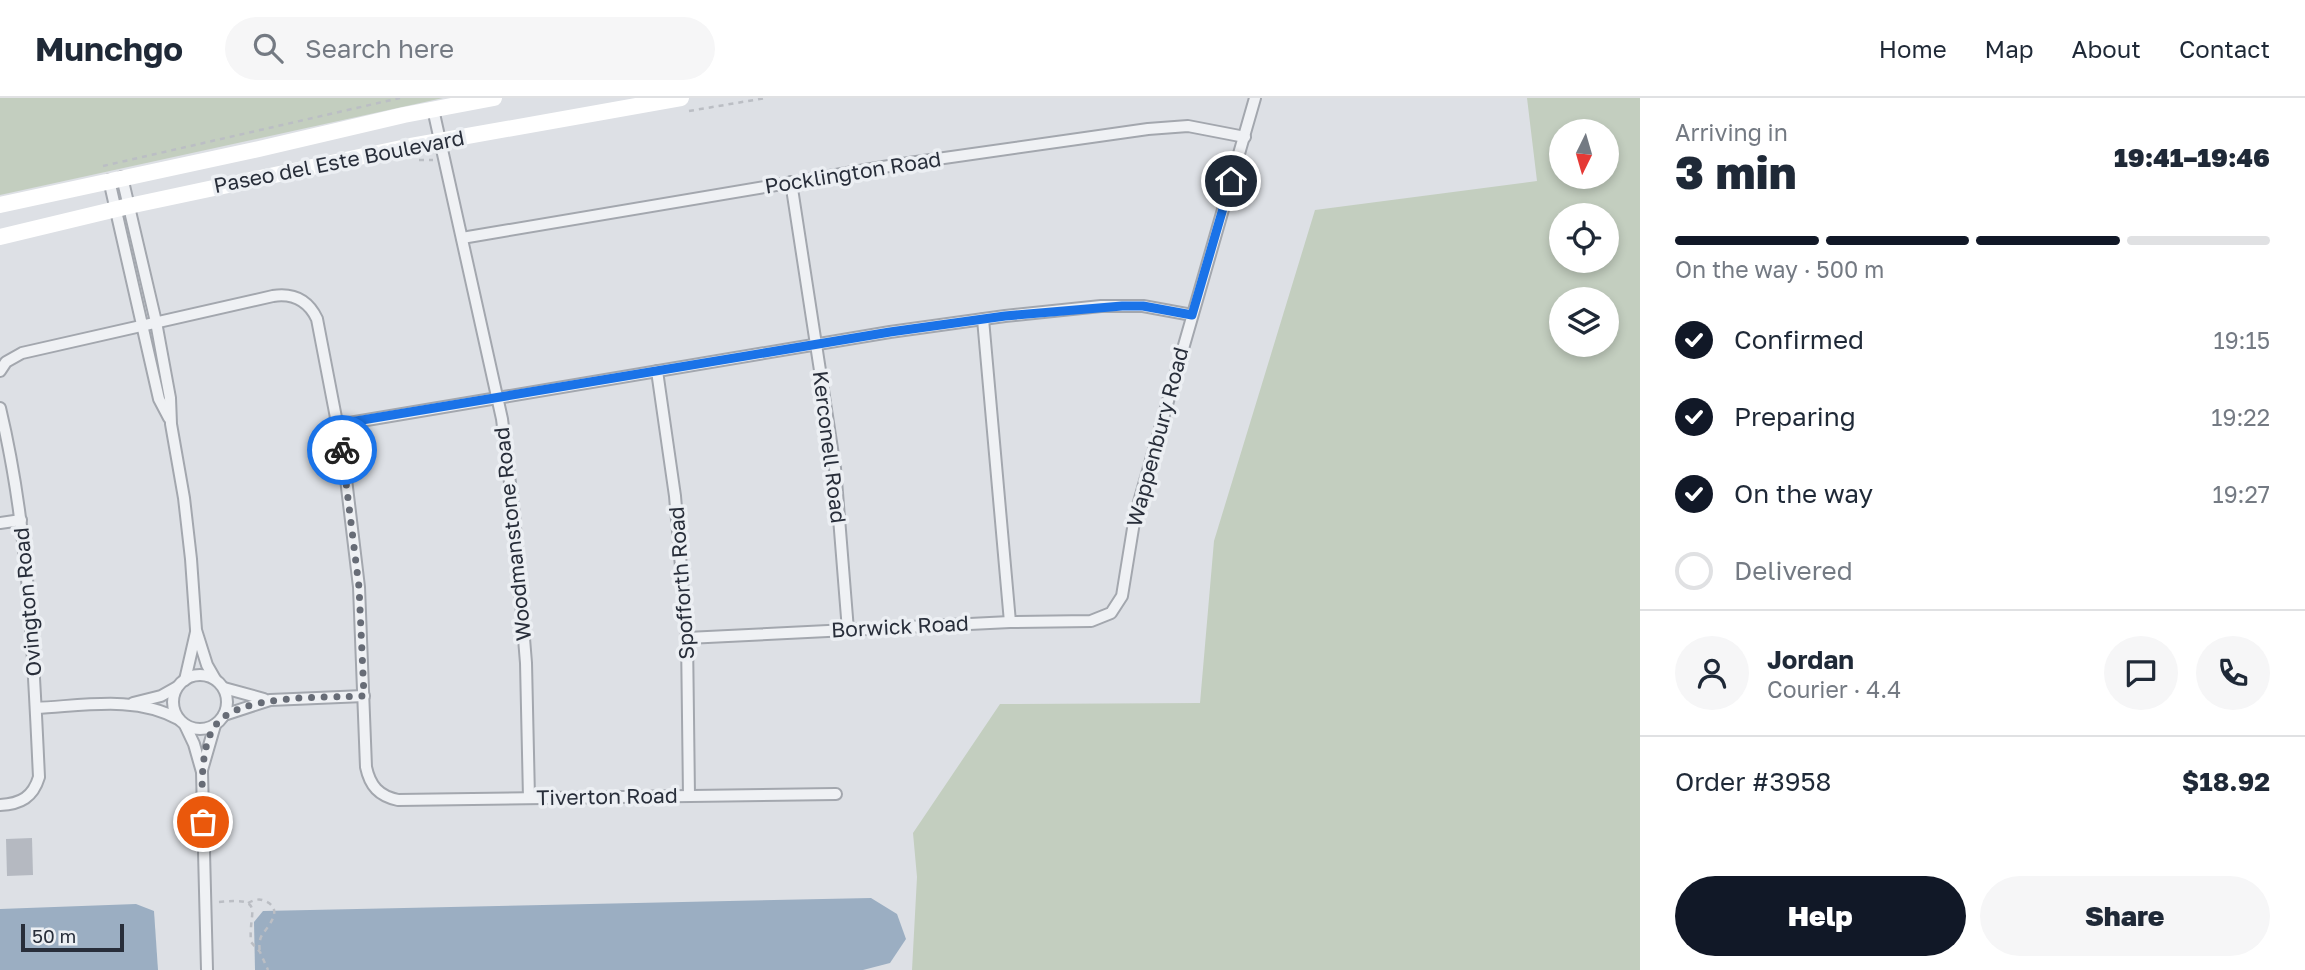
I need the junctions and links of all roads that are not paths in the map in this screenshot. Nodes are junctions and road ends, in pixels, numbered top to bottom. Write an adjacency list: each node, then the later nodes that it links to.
1 (494, 98): 4 (main road, Paseo del Este Boulevard)
2 (681, 98): 6 (main road, Paseo del Este Boulevard)
3 (1255, 98): 5 (street, Wappenbury Road)
4 (433, 110): 6 (street, Woodmanstone Road); 7 (main road, Paseo del Este Boulevard)
5 (1245, 138): 8 (street, Pocklington Road); 13 (street, Wappenbury Road)
6 (440, 141): 10 (main road, Paseo del Este Boulevard); 12 (street, Woodmanstone Road)
7 (116, 179): 9 (main road, Paseo del Este Boulevard); 10 (street)
8 (791, 182): 12 (street, Pocklington Road); 17 (street, Kerconell Road)
9 (0, 205)
10 (123, 208): 11 (main road, Paseo del Este Boulevard); 15 (street); 16 (street)
11 (0, 237)
12 (462, 238): 20 (street, Woodmanstone Road)
13 (1192, 315): 14 (street); 26 (street, Wappenbury Road)
14 (983, 319): 17 (street); 27 (street)
15 (156, 322): 16 (street); 22 (street); 23 (street)
16 (142, 325): 18 (street); 22 (street)
17 (816, 345): 19 (street); 29 (street, Kerconell Road)
18 (0, 371)
19 (657, 371): 20 (street); 30 (street, Spofforth Road)
20 (497, 398): 23 (street); 44 (street, Woodmanstone Road)
21 (0, 408): 24 (street, Ovington Road)
22 (171, 424): 28 (street)
23 (337, 425): 34 (street)
24 (21, 520): 25 (street); 37 (street, Ovington Road)
25 (0, 523)
26 (1111, 613): 27 (street, Borwick Road)
27 (1010, 622): 29 (street, Borwick Road)
28 (196, 630): 31 (street); 32 (street)
29 (848, 630): 30 (street, Borwick Road)
30 (687, 638): 43 (street, Spofforth Road)
31 (215, 679): 32 (street); 33 (street)
32 (181, 683): 36 (street); 39 (street)
33 (224, 688): 35 (street); 38 (street)
34 (364, 696): 35 (street); 44 (street, Tiverton Road)
35 (270, 700): 38 (street)
36 (127, 704): 37 (street); 39 (street)
37 (36, 708): 45 (street, Ovington Road)
38 (224, 715): 40 (street)
39 (182, 722): 40 (street); 41 (street)
40 (215, 725): 41 (street)
41 (202, 772): 46 (street)
42 (836, 794): 43 (street, Tiverton Road)
43 (690, 796): 44 (street, Tiverton Road)
44 (529, 798)
45 (0, 805)
46 (206, 970)

